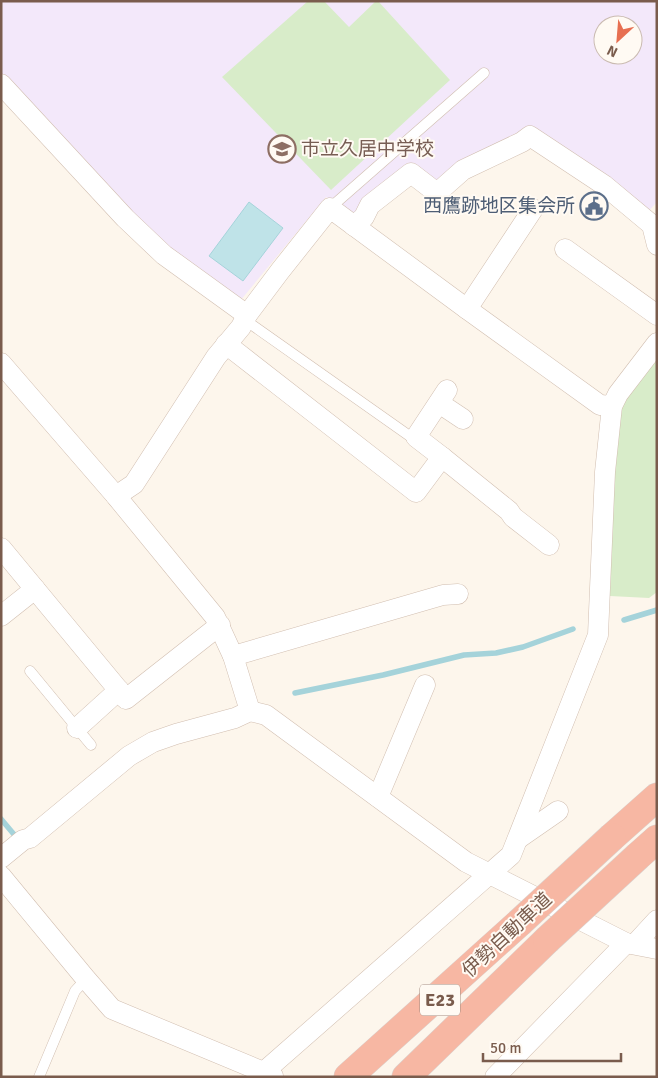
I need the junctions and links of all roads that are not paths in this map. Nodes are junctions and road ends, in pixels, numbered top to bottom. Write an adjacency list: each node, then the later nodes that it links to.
1 (484, 73): 3 (lane)
2 (1, 84): 10 (street)
3 (330, 208): 5 (street); 10 (street)
4 (534, 209): 8 (street)
5 (354, 226): 6 (street); 8 (street)
6 (657, 245)
7 (565, 249): 9 (street)
8 (467, 309): 14 (street)
9 (657, 315)
10 (246, 317): 12 (street); 16 (lane)
11 (657, 343): 14 (street)
12 (226, 344): 17 (street); 18 (street)
13 (1, 363): 18 (street)
14 (612, 406): 35 (street)
15 (463, 419): 16 (street)
16 (416, 437): 17 (street)
17 (442, 457): 19 (street)
18 (116, 496): 24 (street)
19 (549, 545)
20 (1, 548): 21 (street)
21 (35, 589): 23 (street); 28 (street)
22 (458, 594): 25 (street)
23 (1, 616)
24 (220, 625): 25 (street); 28 (street)
25 (233, 656): 29 (street)
26 (30, 672): 30 (lane)
27 (425, 685): 33 (street)
28 (119, 690): 30 (street)
29 (250, 710): 33 (street); 37 (street)
30 (77, 728): 31 (lane)
31 (91, 745)
32 (657, 796): 41 (highway, 伊勢自動車道, bridge)
33 (378, 797): 38 (street)
34 (558, 811): 35 (street)
35 (519, 838): 38 (street)
36 (647, 847): 49 (highway, 伊勢自動車道 / E23, bridge)
37 (1, 858)
38 (490, 874): 42 (street); 45 (street)
39 (1, 876): 44 (street)
40 (657, 920): 42 (street)
41 (519, 923): 47 (highway); 48 (highway, 伊勢自動車道 / E23)
42 (630, 944): 43 (street); 50 (street)
43 (657, 949)
44 (86, 979): 45 (street); 46 (lane)
45 (266, 1075)
46 (39, 1077)
47 (348, 1077)
48 (361, 1077)
49 (406, 1077)
50 (495, 1077)

